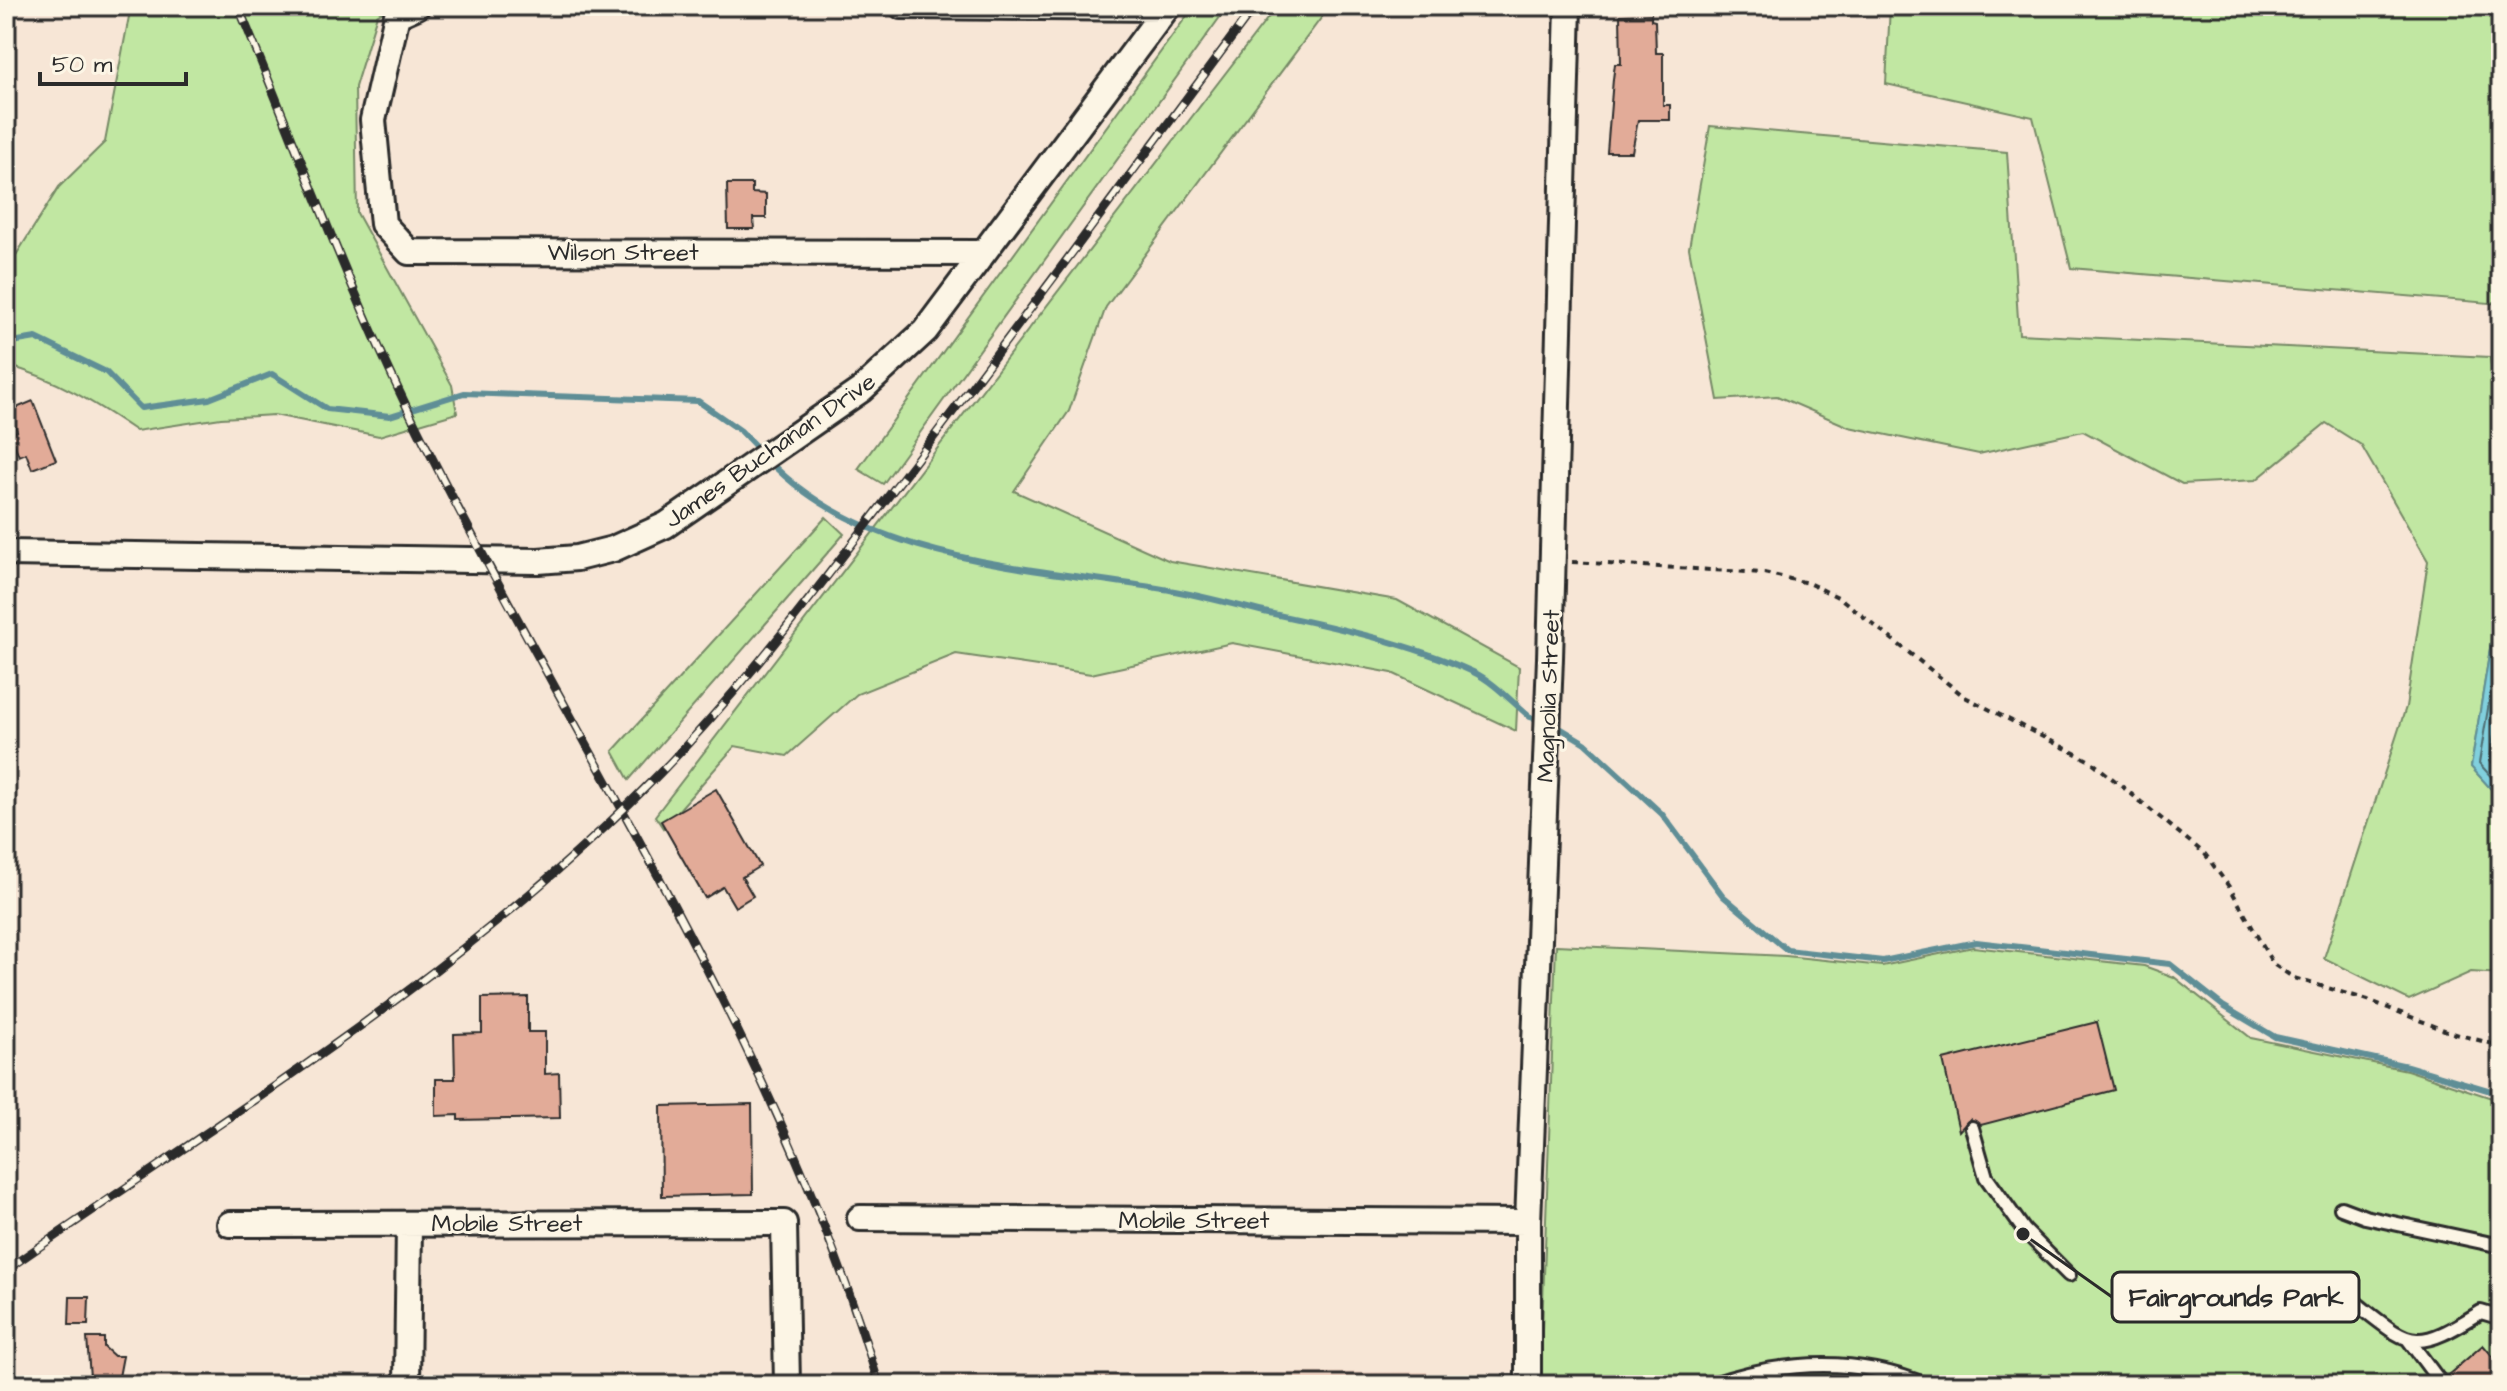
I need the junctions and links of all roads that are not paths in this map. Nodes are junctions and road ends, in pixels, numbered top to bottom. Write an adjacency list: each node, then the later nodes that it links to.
1 (417, 6): 5 (street, Wilson Street)
2 (902, 6): 4 (street)
3 (1568, 6): 10 (street, Magnolia Street)
4 (1168, 7): 5 (street, James Buchanan Drive)
5 (980, 253): 6 (street, James Buchanan Drive)
6 (6, 553)
7 (1972, 1128): 14 (lane)
8 (2341, 1208): 13 (lane)
9 (860, 1218): 10 (street, Mobile Street)
10 (1528, 1222): 21 (street, Magnolia Street)
11 (230, 1224): 12 (street, Mobile Street)
12 (409, 1224): 19 (street); 20 (street, Mobile Street)
13 (2501, 1246)
14 (2069, 1275)
15 (2349, 1298): 17 (lane)
16 (2501, 1318): 17 (lane)
17 (2408, 1339): 18 (lane)
18 (2440, 1382)
19 (407, 1385)
20 (787, 1385)
21 (1528, 1385)
22 (1710, 1385): 23 (lane)
23 (1926, 1385)

